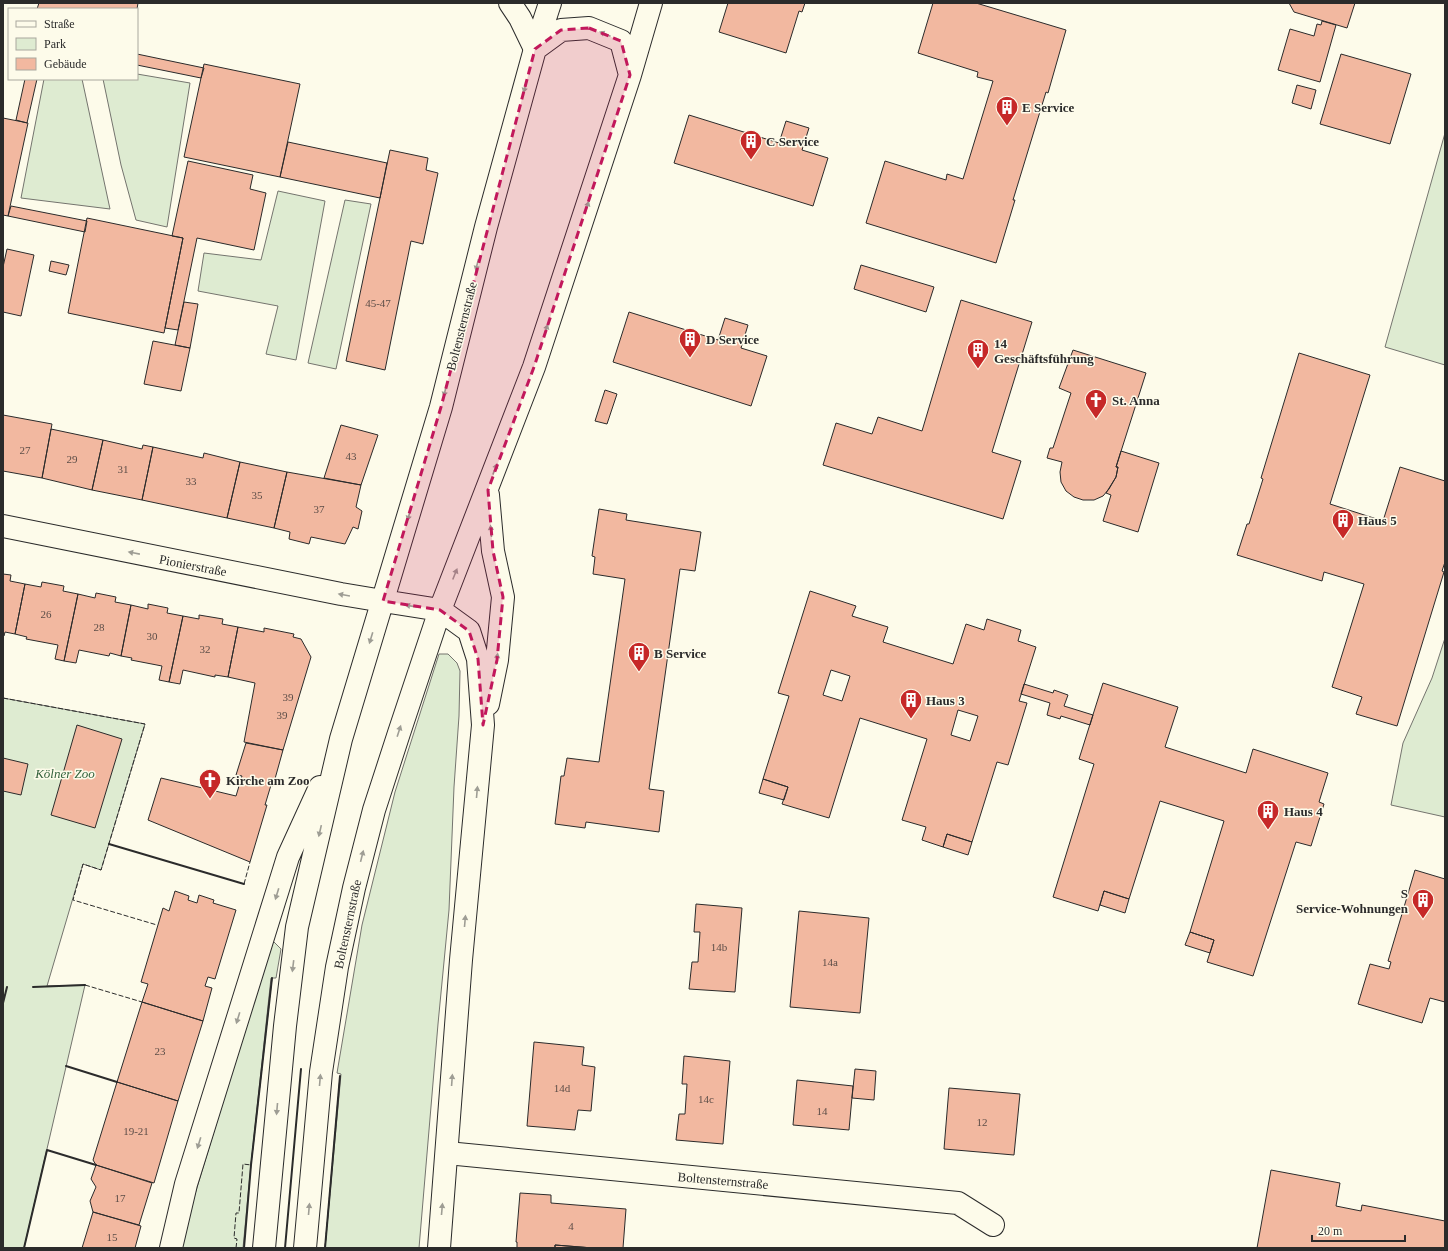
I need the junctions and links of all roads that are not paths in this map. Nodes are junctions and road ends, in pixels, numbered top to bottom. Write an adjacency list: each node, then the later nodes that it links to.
1 (510, 3): 4 (main road)
2 (550, 3): 4 (main road, Boltensternstraße)
3 (651, 3): 5 (main road, Boltensternstraße)
4 (535, 49): 5 (main road, one-way to 4); 8 (main road, Boltensternstraße, one-way to 8)
5 (630, 75): 6 (main road, Boltensternstraße, one-way to 5)
6 (488, 490): 9 (main road, Boltensternstraße, one-way to 6); 10 (main road, one-way to 6)
7 (3, 526): 8 (main road, Pionierstraße, one-way to 7)
8 (382, 601): 9 (main road, one-way to 8); 11 (main road, Boltensternstraße, one-way to 11)
9 (440, 610): 10 (main road); 16 (main road, Boltensternstraße, one-way to 9)
10 (483, 725): 12 (main road, one-way to 10)
11 (341, 739): 14 (main road, Boltensternstraße, one-way to 14); 15 (main road, Boltensternstraße, one-way to 15)
12 (447, 1153): 13 (main road, Boltensternstraße); 17 (main road, one-way to 12)
13 (993, 1225)
14 (171, 1248)
15 (264, 1248)
16 (305, 1248)
17 (438, 1248)

